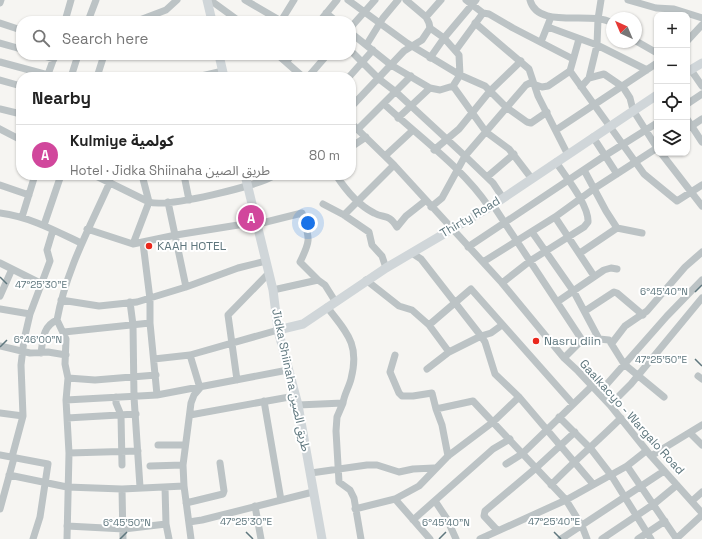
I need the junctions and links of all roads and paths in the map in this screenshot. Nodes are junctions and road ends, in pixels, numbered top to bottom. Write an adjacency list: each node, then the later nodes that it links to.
1 (70, 0): 21 (street)
2 (96, 0): 22 (street)
3 (178, 0): 23 (street)
4 (207, 0): 24 (main road)
5 (210, 0): 25 (street)
6 (245, 0): 26 (street)
7 (294, 0): 27 (street)
8 (337, 0): 18 (street)
9 (348, 0): 19 (street)
10 (375, 0): 19 (street)
11 (397, 0): 37 (street)
12 (406, 0): 30 (street)
13 (441, 0): 30 (street)
14 (530, 0): 31 (street)
15 (601, 0): 33 (street)
16 (628, 0): 32 (street)
17 (472, 1): 20 (street); 44 (street)
18 (326, 13): 28 (street); 29 (street)
19 (363, 13): 34 (street); 37 (street)
20 (483, 14): 38 (street); 47 (street)
21 (66, 16)
22 (90, 16)
23 (150, 16)
24 (211, 16)
25 (232, 16)
26 (272, 16)
27 (284, 16)
28 (324, 16)
29 (330, 16)
30 (426, 17): 42 (street)
31 (551, 17): 33 (street); 40 (street)
32 (702, 18)
33 (598, 19): 35 (street); 51 (street)
34 (356, 21)
35 (606, 21)
36 (0, 23): 41 (street)
37 (380, 23): 49 (street); 52 (street)
38 (475, 23): 55 (street); 66 (street)
39 (702, 25): 45 (street)
40 (548, 27): 46 (street); 47 (street)
41 (16, 28)
42 (430, 28): 44 (street); 52 (street)
43 (356, 36): 49 (street)
44 (444, 38): 55 (street); 58 (street)
45 (690, 38)
46 (579, 39): 51 (street); 59 (street)
47 (541, 42): 59 (street)
48 (0, 43): 53 (street)
49 (367, 44): 54 (street)
50 (642, 44): 56 (street)
51 (597, 45): 73 (street); 87 (street)
52 (412, 46): 58 (street); 71 (street)
53 (16, 48)
54 (373, 50): 69 (street); 71 (street)
55 (456, 50): 85 (street)
56 (654, 51)
57 (356, 56): 69 (street)
58 (430, 58): 85 (street)
59 (573, 59): 75 (street)
60 (53, 60): 77 (street)
61 (76, 60): 78 (street)
62 (102, 60): 79 (street)
63 (220, 60): 80 (main road)
64 (284, 60): 68 (street)
65 (322, 60): 82 (street)
66 (521, 61): 90 (street); 97 (street)
67 (0, 62): 76 (street)
68 (286, 62): 81 (street)
69 (363, 62): 83 (street); 89 (street)
70 (702, 63): 74 (main road)
71 (390, 65): 86 (street); 89 (street)
72 (654, 66): 73 (street)
73 (647, 70): 95 (street)
74 (690, 70)
75 (570, 71): 90 (street); 94 (street)
76 (34, 72)
77 (49, 72)
78 (73, 72)
79 (99, 72)
80 (223, 72)
81 (297, 72)
82 (312, 72)
83 (354, 72)
84 (690, 72): 93 (street)
85 (460, 75): 92 (street); 97 (street)
86 (411, 76): 96 (street); 98 (street)
87 (589, 78): 94 (street); 95 (street)
88 (0, 80): 91 (street)
89 (379, 80): 98 (street); 101 (street)
90 (535, 84): 106 (street); 109 (street)
91 (16, 85)
92 (453, 86): 96 (street); 111 (street)
93 (702, 86)
94 (581, 87): 105 (street)
95 (623, 87): 105 (street); 108 (street)
96 (430, 88): 104 (street)
97 (490, 91): 106 (street); 111 (street)
98 (396, 92): 103 (street); 104 (street)
99 (702, 94): 102 (street)
100 (654, 97): 108 (main road, Thirty Road)
101 (356, 102)
102 (690, 102)
103 (384, 104): 112 (street); 118 (street)
104 (410, 106): 112 (street); 127 (street)
105 (596, 106): 115 (street); 120 (street)
106 (506, 107): 109 (street); 123 (street)
107 (0, 109): 110 (street)
108 (634, 110): 115 (main road, Thirty Road); 121 (street)
109 (547, 112): 120 (street)
110 (16, 113)
111 (473, 114): 123 (street); 127 (street)
112 (398, 118): 122 (street)
113 (702, 119): 116 (street)
114 (654, 125): 121 (street)
115 (610, 127): 126 (main road, Thirty Road); 131 (street)
116 (690, 127)
117 (0, 129): 124 (street)
118 (358, 129): 125 (street, Gaalkacyo - Wargalo Road)
119 (690, 129): 128 (street)
120 (556, 130): 135 (street)
121 (646, 130): 129 (street); 131 (street)
122 (412, 131): 132 (street); 137 (street)
123 (486, 132): 134 (street); 138 (street)
124 (16, 137)
125 (366, 137): 130 (street); 137 (street, Gaalkacyo - Wargalo Road)
126 (593, 137): 135 (main road, Thirty Road); 136 (street)
127 (446, 139): 132 (street); 138 (street)
128 (702, 142)
129 (654, 143)
130 (356, 144)
131 (623, 144): 136 (street); 141 (street)
132 (434, 150): 144 (street)
133 (654, 150): 141 (street)
134 (514, 154): 146 (street); 147 (street)
135 (568, 155): 140 (main road, Thirty Road)
136 (606, 155): 143 (street); 145 (street)
137 (385, 156): 142 (street, Gaalkacyo - Wargalo Road)
138 (465, 156): 144 (street); 146 (street)
139 (663, 156): 162 (street)
140 (556, 162): 147 (main road, Thirty Road); 156 (street)
141 (636, 163): 145 (street); 162 (street)
142 (394, 165): 167 (street); 168 (street, Gaalkacyo - Wargalo Road)
143 (584, 170): 156 (street); 161 (street)
144 (457, 171): 172 (street); 174 (street)
145 (617, 174): 161 (street)
146 (487, 177): 164 (street)
147 (532, 179): 164 (main road, Thirty Road)
148 (34, 180): 163 (street)
149 (59, 180): 181 (street)
150 (107, 180): 157 (street)
151 (143, 180): 169 (street)
152 (185, 180): 166 (street)
153 (246, 180): 159 (main road, Jidka Shiinaha طريق الصين)
154 (264, 180): 159 (street)
155 (340, 180): 167 (street)
156 (568, 181): 165 (street); 179 (street)
157 (110, 182): 169 (street); 184 (street)
158 (0, 185): 163 (street)
159 (247, 185): 166 (street); 180 (main road, Jidka Shiinaha طريق الصين)
160 (702, 185): 162 (street)
161 (595, 188): 165 (street); 183 (street)
162 (690, 192): 173 (street)
163 (29, 195): 177 (street)
164 (503, 198): 172 (main road, Thirty Road)
165 (580, 199): 178 (street); 189 (street)
166 (189, 200): 170 (street)
167 (356, 201): 168 (street); 176 (street)
168 (425, 201): 174 (street, Gaalkacyo - Wargalo Road)
169 (149, 202): 170 (street); 193 (street)
170 (168, 202): 188 (street)
171 (323, 204): 176 (street)
172 (491, 206): 179 (street); 182 (main road, Thirty Road)
173 (702, 206)
174 (431, 208): 182 (street, Gaalkacyo - Wargalo Road)
175 (0, 214): 177 (street)
176 (344, 215): 203 (street)
177 (22, 217): 181 (street)
178 (555, 217): 186 (street); 189 (street)
179 (504, 222): 190 (street); 194 (street)
180 (257, 223): 188 (street); 199 (main road, Jidka Shiinaha طريق الصين); 208 (street)
181 (44, 224): 185 (street)
182 (451, 228): 194 (street, Gaalkacyo - Wargalo Road); 197 (main road, Thirty Road)
183 (617, 228): 187 (street); 198 (street)
184 (87, 229): 191 (street); 193 (street)
185 (53, 230): 191 (street); 212 (street)
186 (532, 232): 190 (street); 195 (street)
187 (642, 233)
188 (176, 235): 192 (street); 213 (street)
189 (568, 236): 195 (street); 198 (street)
190 (518, 240): 200 (street); 201 (street)
191 (81, 243): 219 (street)
192 (143, 243): 193 (street); 218 (street)
193 (133, 244)
194 (468, 247): 201 (street, Gaalkacyo - Wargalo Road)
195 (545, 251): 200 (street); 215 (street)
196 (702, 252): 227 (street)
197 (412, 253): 203 (main road, Thirty Road); 222 (street)
198 (580, 253): 207 (street)
199 (266, 261): 206 (main road, Jidka Shiinaha طريق الصين); 213 (street)
200 (530, 261): 211 (street); 221 (street)
201 (483, 262): 211 (street, Gaalkacyo - Wargalo Road)
202 (0, 264): 205 (street)
203 (386, 268): 209 (main road, Thirty Road)
204 (617, 269): 207 (street)
205 (12, 270): 212 (street); 216 (street)
206 (269, 273): 214 (main road, Jidka Shiinaha طريق الصين); 237 (street)
207 (594, 276): 215 (street)
208 (318, 280): 214 (street); 223 (street)
209 (366, 280): 223 (main road, Thirty Road); 231 (street)
210 (702, 280): 247 (street)
211 (502, 283): 245 (street, Gaalkacyo - Wargalo Road)
212 (42, 284): 226 (street)
213 (186, 287): 218 (street)
214 (273, 290): 233 (main road, Jidka Shiinaha طريق الصين)
215 (574, 292): 221 (street); 225 (street)
216 (0, 296)
217 (702, 298): 251 (street)
218 (150, 299): 220 (street); 229 (street)
219 (61, 300): 220 (street); 228 (street)
220 (130, 302): 230 (street)
221 (558, 302): 245 (street)
222 (455, 303): 231 (street); 232 (street); 235 (street)
223 (331, 304): 233 (main road, Thirty Road); 266 (street)
224 (0, 309): 226 (street)
225 (585, 311): 227 (street); 236 (street)
226 (30, 314): 239 (street)
227 (643, 315): 236 (street)
228 (57, 320): 234 (street); 241 (street)
229 (150, 323): 230 (street); 246 (street)
230 (133, 325): 234 (street); 252 (street)
231 (429, 325): 240 (street)
232 (502, 325): 235 (street); 267 (street)
233 (278, 330): 237 (street); 249 (main road, Jidka Shiinaha طريق الصين)
234 (64, 332): 242 (street)
235 (481, 336): 240 (street); 261 (street)
236 (612, 343): 247 (street)
237 (232, 344): 243 (street); 254 (street)
238 (0, 346): 239 (street)
239 (22, 351): 241 (street); 274 (street)
240 (449, 352): 248 (street)
241 (41, 353): 242 (street)
242 (66, 355): 253 (street)
243 (190, 355): 246 (street); 256 (street)
244 (395, 355): 269 (street)
245 (564, 358): 255 (street, Gaalkacyo - Wargalo Road)
246 (154, 359): 250 (street)
247 (624, 364): 251 (street); 257 (street)
248 (427, 369)
249 (288, 370): 254 (street); 264 (main road, Jidka Shiinaha طريق الصين)
250 (156, 375): 252 (street); 258 (street)
251 (637, 376): 262 (street); 268 (street)
252 (134, 377): 253 (street); 260 (street)
253 (68, 378): 263 (street)
254 (237, 380): 256 (street)
255 (592, 386): 257 (street, Gaalkacyo - Wargalo Road); 267 (street)
256 (200, 388): 258 (street); 273 (street)
257 (599, 393): 268 (street, Gaalkacyo - Wargalo Road)
258 (157, 395): 260 (street)
259 (116, 397): 260 (street); 263 (street); 272 (street)
260 (134, 397): 271 (street)
261 (519, 397): 278 (street); 280 (street)
262 (664, 397)
263 (66, 400): 276 (street)
264 (296, 400): 265 (street); 266 (street); 308 (main road, Jidka Shiinaha طريق الصين)
265 (264, 401): 273 (street); 325 (street)
266 (343, 402): 306 (street)
267 (573, 404): 275 (street)
268 (610, 405): 277 (street, Gaalkacyo - Wargalo Road)
269 (436, 409): 278 (street); 295 (street)
270 (0, 413): 274 (street)
271 (136, 414): 272 (street); 290 (street)
272 (121, 415): 276 (street); 289 (street)
273 (190, 415): 285 (street)
274 (23, 416): 296 (street)
275 (559, 417): 280 (street); 281 (street)
276 (67, 418): 291 (street)
277 (621, 418): 288 (street); 292 (street, Gaalkacyo - Wargalo Road)
278 (493, 422): 283 (street); 295 (street)
279 (702, 425): 282 (street)
280 (547, 431): 287 (street); 293 (street)
281 (575, 432): 287 (street); 288 (street)
282 (690, 433): 286 (street); 292 (street)
283 (510, 439): 293 (street); 327 (street)
284 (158, 445): 285 (street)
285 (185, 445): 301 (street)
286 (702, 445)
287 (559, 446): 297 (street); 305 (street)
288 (591, 449): 297 (street); 309 (street)
289 (121, 450): 290 (street); 291 (street); 300 (street)
290 (138, 451): 318 (street)
291 (69, 453): 317 (street)
292 (648, 453): 303 (street); 307 (street, Gaalkacyo - Wargalo Road)
293 (522, 454): 299 (street); 305 (street)
294 (0, 455): 296 (street)
295 (448, 456): 304 (street)
296 (13, 458): 310 (street); 311 (street)
297 (574, 461): 312 (street); 313 (street)
298 (220, 463): 329 (street)
299 (506, 464)
300 (122, 465)
301 (183, 465): 302 (street); 315 (street)
302 (150, 466)
303 (627, 466): 309 (street); 316 (street)
304 (434, 468): 306 (street); 324 (street)
305 (536, 468): 313 (street); 343 (street)
306 (338, 470): 308 (street); 333 (street)
307 (664, 471): 314 (street, Gaalkacyo - Wargalo Road); 316 (street)
308 (311, 473): 321 (main road, Jidka Shiinaha طريق الصين)
309 (611, 475): 312 (street); 323 (street)
310 (9, 476): 311 (street); 332 (street)
311 (46, 484): 317 (street); 345 (street)
312 (594, 484): 326 (street)
313 (551, 485): 326 (street)
314 (678, 485): 328 (street, Gaalkacyo - Wargalo Road); 330 (street)
315 (184, 486): 319 (street); 329 (street)
316 (642, 486): 323 (street); 330 (street)
317 (67, 487): 320 (street); 340 (street)
318 (140, 487): 319 (street); 320 (street)
319 (165, 487): 339 (street)
320 (122, 489): 342 (street)
321 (313, 492): 325 (street); 351 (main road, Jidka Shiinaha طريق الصين)
322 (702, 492): 328 (street)
323 (625, 498): 335 (street); 341 (street)
324 (395, 499): 333 (street); 336 (street)
325 (281, 500): 331 (street)
326 (566, 500): 341 (street); 343 (street)
327 (435, 501): 336 (street); 354 (street)
328 (692, 501): 334 (street, Gaalkacyo - Wargalo Road)
329 (186, 503): 338 (street)
330 (654, 504): 335 (street); 337 (street)
331 (255, 506): 338 (street); 350 (street)
332 (0, 509)
333 (355, 509): 352 (street)
334 (702, 514): 361 (street)
335 (636, 516): 344 (street); 358 (street)
336 (413, 520): 353 (street)
337 (665, 521): 344 (street); 361 (street)
338 (189, 522): 349 (street)
339 (166, 524): 342 (street); 348 (street)
340 (67, 526): 342 (street); 346 (street)
341 (582, 526): 356 (street); 357 (street)
342 (124, 529): 347 (street)
343 (497, 530): 355 (street)
344 (647, 532): 359 (street); 360 (street)
345 (33, 539)
346 (67, 539)
347 (123, 539)
348 (168, 539)
349 (191, 539)
350 (261, 539)
351 (321, 539)
352 (360, 539)
353 (430, 539)
354 (456, 539)
355 (480, 539)
356 (561, 539)
357 (586, 539)
358 (602, 539)
359 (638, 539)
360 (651, 539)
361 (676, 539)

